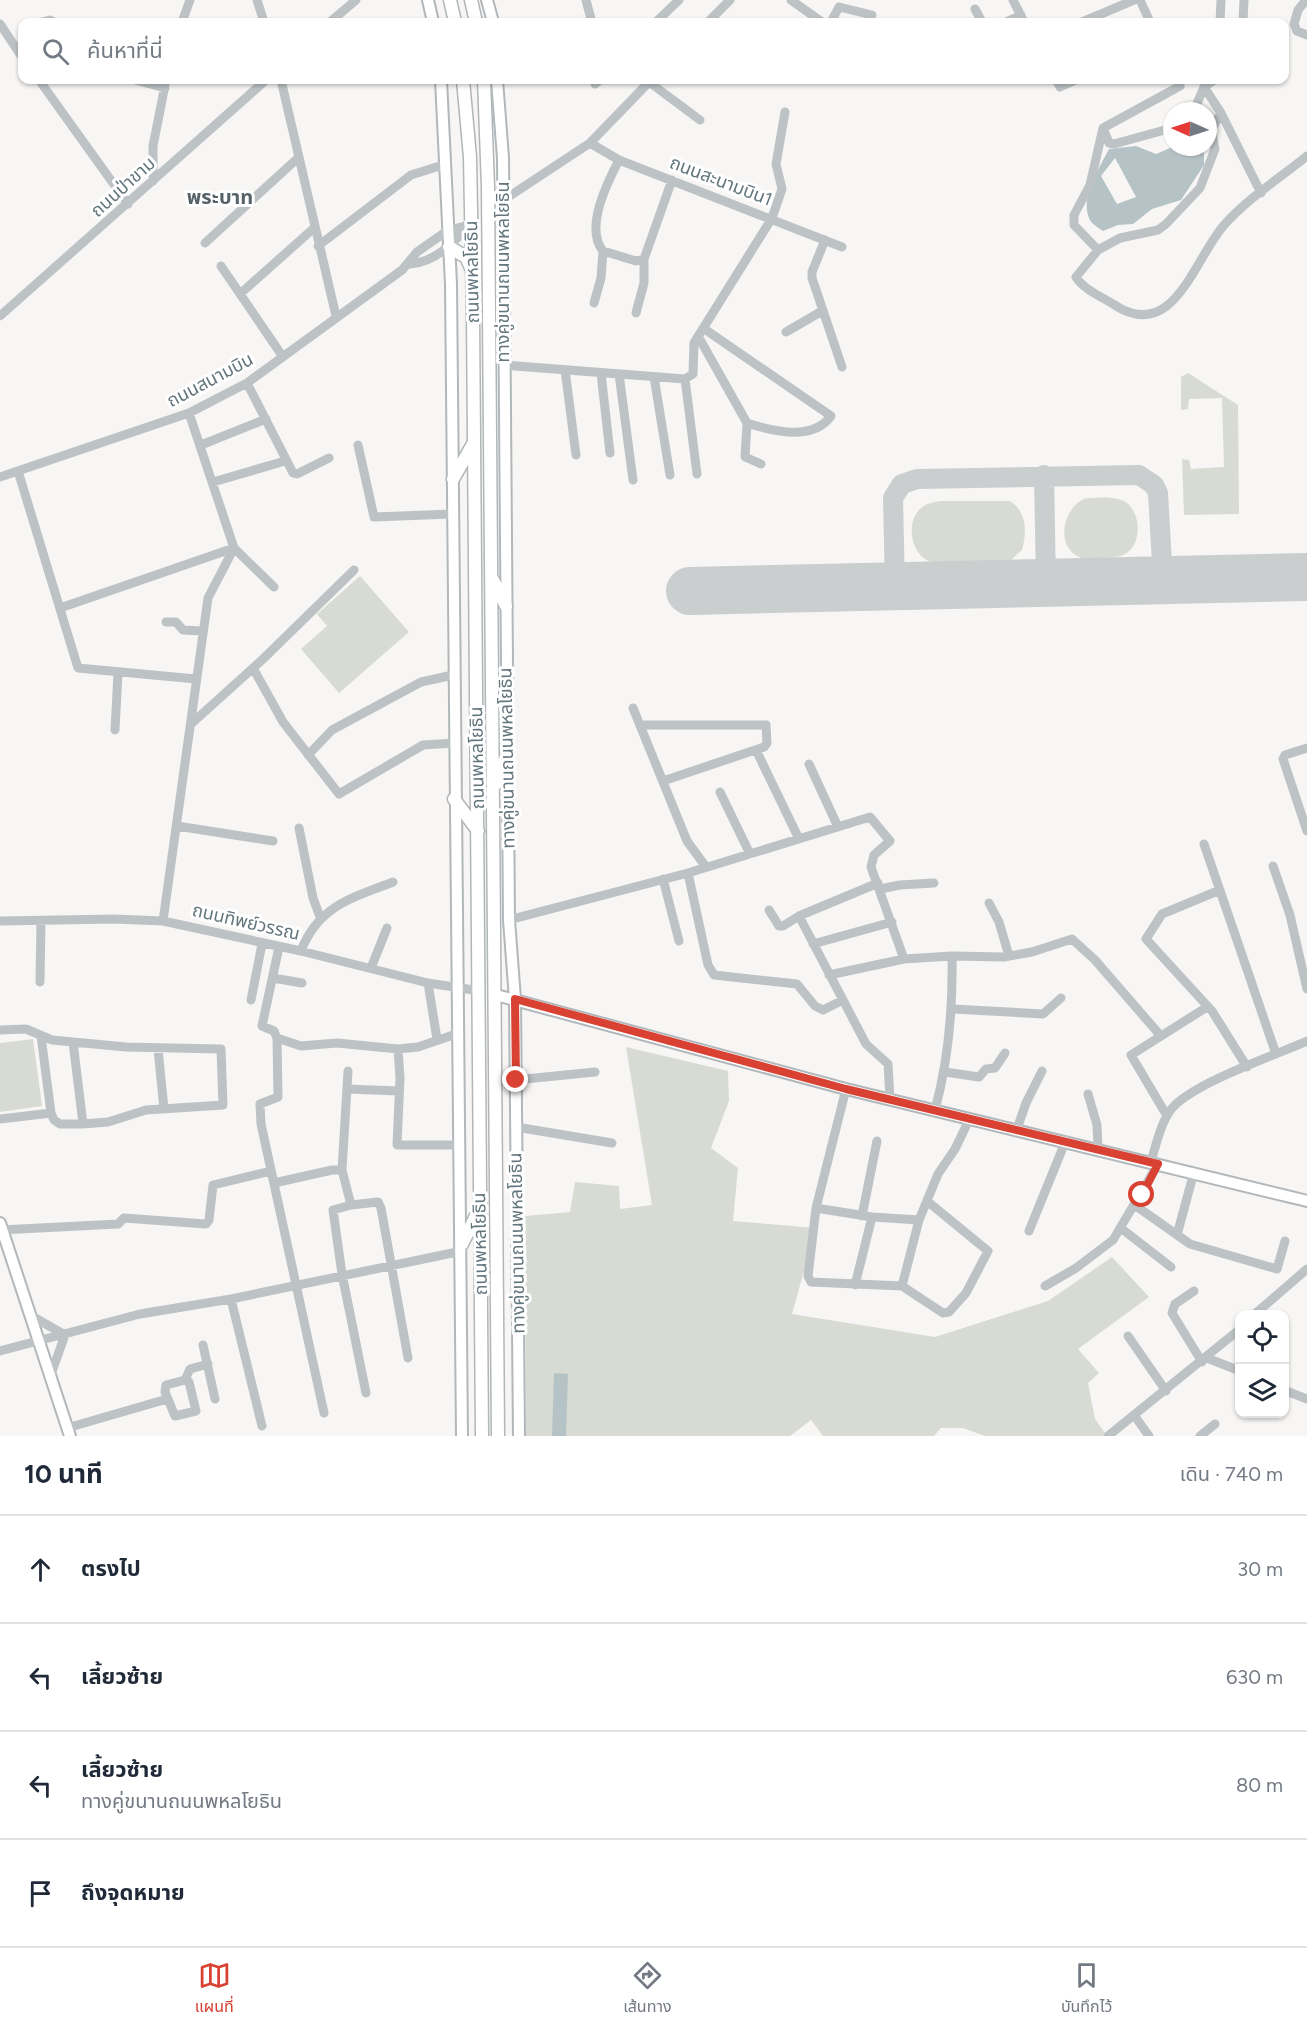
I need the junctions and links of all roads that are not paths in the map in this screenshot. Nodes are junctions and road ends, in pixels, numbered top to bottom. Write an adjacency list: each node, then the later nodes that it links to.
1 (190, 0): 20 (street)
2 (257, 0): 21 (street)
3 (356, 0): 22 (street)
4 (428, 0): 23 (main road)
5 (450, 0): 24 (highway)
6 (471, 0): 25 (highway)
7 (487, 0): 26 (main road)
8 (586, 0): 27 (street)
9 (679, 0): 28 (street)
10 (730, 0): 29 (street)
11 (791, 0): 30 (street)
12 (1013, 0): 33 (street)
13 (1134, 0): 34 (street)
14 (1140, 0): 35 (street)
15 (1221, 0): 36 (street)
16 (1245, 0): 37 (street)
17 (1306, 0): 39 (street)
18 (975, 9): 32 (street)
19 (872, 15): 31 (street)
20 (183, 18)
21 (263, 18)
22 (335, 18)
23 (432, 18)
24 (454, 18)
25 (475, 18)
26 (492, 18)
27 (591, 18)
28 (660, 18)
29 (712, 18)
30 (816, 18)
31 (833, 18)
32 (980, 18)
33 (1022, 18)
34 (1091, 18)
35 (1148, 18)
36 (1220, 18)
37 (1244, 18)
38 (0, 24): 40 (street)
39 (1307, 35)
40 (18, 41)
41 (42, 84): 69 (street)
42 (165, 84): 66 (street)
43 (262, 84): 66 (street, ถนนป่าขาม)
44 (282, 84): 62 (street)
45 (441, 84): 64 (main road)
46 (463, 84): 72 (highway, ถนนพหลโยธิน)
47 (484, 84): 70 (highway, ถนนพหลโยธิน)
48 (497, 84): 68 (main road, ทางคู่ขนานถนนพหลโยธิน)
49 (647, 84): 60 (street)
50 (654, 84): 57 (street)
51 (1179, 84): 58 (street)
52 (1208, 84): 53 (street)
53 (1204, 87): 54 (street); 56 (street)
54 (1198, 102)
55 (786, 112): 71 (street)
56 (1221, 113): 67 (street); 80 (street)
57 (700, 120)
58 (1103, 128): 59 (street); 80 (street)
59 (1163, 130)
60 (590, 143): 63 (street, ถนนสะนามบิน1); 68 (street)
61 (1307, 156): 67 (street)
62 (299, 157): 73 (street); 76 (street)
63 (619, 160): 65 (street, ถนนสะนามบิน1); 81 (street)
64 (447, 164): 74 (main road); 77 (street)
65 (672, 180): 71 (street, ถนนสะนามบิน1); 82 (street)
66 (153, 181): 69 (street, ถนนป่าขาม)
67 (1261, 193): 80 (street)
68 (502, 201): 70 (street); 95 (main road, ทางคู่ขนานถนนพหลโยธิน)
69 (128, 204): 90 (street, ถนนป่าขาม)
70 (487, 211): 72 (highway); 124 (highway, ถนนพหลโยธิน)
71 (772, 218): 75 (street, ถนนสะนามบิน1); 92 (street)
72 (472, 224): 74 (street, ถนนสนามบิน); 78 (street, ถนนสนามบิน); 85 (highway, ถนนพหลโยธิน)
73 (314, 228): 77 (street); 86 (street)
74 (447, 231): 78 (main road); 83 (street, ถนนสนามบิน)
75 (825, 240): 79 (street, ถนนสะนามบิน1); 88 (street)
76 (205, 243)
77 (318, 246): 91 (street)
78 (449, 247): 83 (street, ถนนสนามบิน); 85 (highway); 118 (main road)
79 (842, 247)
80 (1098, 250)
81 (603, 251): 82 (street); 87 (street)
82 (644, 259): 89 (street)
83 (410, 264): 91 (street, ถนนสนามบิน)
84 (221, 266): 86 (street)
85 (472, 269): 106 (highway, ถนนพหลโยธิน)
86 (241, 293): 94 (street)
87 (594, 303)
88 (822, 311): 93 (street); 96 (street)
89 (636, 313)
90 (0, 316)
91 (336, 316): 94 (street, ถนนสนามบิน)
92 (700, 332): 101 (street); 105 (street); 105 (street)
93 (786, 332)
94 (283, 357): 102 (street, ถนนสนามบิน)
95 (503, 365): 97 (street); 126 (main road, ทางคู่ขนานถนนพหลโยธิน)
96 (842, 367)
97 (565, 370): 98 (street); 110 (street)
98 (601, 373): 99 (street); 109 (street)
99 (619, 374): 100 (street); 119 (street)
100 (654, 377): 101 (street); 116 (street)
101 (685, 379): 115 (street)
102 (247, 383): 103 (street, ถนนสนามบิน); 104 (street)
103 (189, 412): 107 (street); 114 (street, ถนนสนามบิน)
104 (266, 419): 107 (street); 112 (street)
105 (747, 423): 113 (street)
106 (474, 442): 118 (highway); 151 (highway, ถนนพหลโยธิน)
107 (201, 445): 120 (street)
108 (358, 445): 121 (street)
109 (610, 453)
110 (576, 455)
111 (329, 459): 112 (street)
112 (285, 461): 120 (street)
113 (761, 464)
114 (18, 471): 117 (street, ถนนสนามบิน); 127 (street)
115 (697, 474)
116 (670, 475)
117 (0, 477)
118 (453, 479): 121 (main road)
119 (633, 480)
120 (213, 482): 122 (street)
121 (452, 514): 132 (main road)
122 (234, 548): 125 (street); 127 (street); 129 (street)
123 (354, 570): 130 (street)
124 (491, 576): 126 (highway); 145 (highway, ถนนพหลโยธิน)
125 (274, 587)
126 (506, 606): 141 (main road, ทางคู่ขนานถนนพหลโยธิน)
127 (60, 608): 131 (street)
128 (166, 622): 129 (street)
129 (202, 631): 133 (street)
130 (253, 668): 135 (street); 142 (street)
131 (118, 673): 133 (street); 137 (street)
132 (453, 675): 138 (main road); 142 (street)
133 (196, 679): 135 (street)
134 (633, 708): 136 (street)
135 (191, 724): 148 (street)
136 (641, 725): 140 (street); 144 (street)
137 (115, 730)
138 (453, 743): 142 (street); 147 (main road)
139 (1307, 747): 152 (street)
140 (756, 750): 144 (street); 153 (street)
141 (507, 754): 145 (highway); 169 (main road, ทางคู่ขนานถนนพหลโยธิน)
142 (308, 755)
143 (809, 764): 149 (street)
144 (663, 781): 158 (street)
145 (494, 792): 192 (highway, ถนนพหลโยธิน)
146 (720, 792): 156 (street)
147 (454, 799): 151 (highway); 189 (main road)
148 (177, 826): 154 (street); 172 (street)
149 (838, 827): 153 (street); 163 (street)
150 (299, 828): 168 (street)
151 (478, 831): 191 (highway, ถนนพหลโยธิน)
152 (1307, 831)
153 (799, 839): 156 (street)
154 (273, 841)
155 (1204, 844): 164 (street)
156 (750, 854): 158 (street)
157 (1273, 866): 190 (street)
158 (706, 867): 159 (street)
159 (688, 873): 160 (street); 196 (street)
160 (663, 879): 169 (street); 175 (street)
161 (393, 882): 168 (street)
162 (934, 884): 163 (street)
163 (879, 886): 167 (street); 173 (street)
164 (1220, 890): 197 (street); 210 (street)
165 (989, 903): 181 (street)
166 (769, 910): 167 (street)
167 (799, 916): 177 (street)
168 (320, 917): 179 (street)
169 (509, 920): 194 (main road, ทางคู่ขนานถนนพหลโยธิน)
170 (0, 921): 171 (street, ถนนทิพย์วรรณ)
171 (41, 921): 172 (street, ถนนทิพย์วรรณ); 186 (street)
172 (163, 921): 176 (street, ถนนทิพย์วรรณ)
173 (892, 922): 177 (street); 182 (street)
174 (387, 928): 183 (street)
175 (679, 941)
176 (262, 944): 178 (street, ถนนทิพย์วรรณ); 195 (street)
177 (813, 944): 184 (street)
178 (279, 947): 179 (street, ถนนทิพย์วรรณ); 185 (street)
179 (302, 951): 183 (street, ถนนทิพย์วรรณ)
180 (952, 956): 181 (street); 182 (street); 198 (street)
181 (1009, 956): 201 (street)
182 (904, 959): 184 (street)
183 (371, 968): 188 (street, ถนนทิพย์วรรณ)
184 (829, 975): 196 (street)
185 (273, 978): 187 (street); 203 (street)
186 (40, 982)
187 (302, 983)
188 (428, 983): 189 (street, ถนนทิพย์วรรณ); 204 (street)
189 (456, 988): 191 (street, ถนนทิพย์วรรณ); 200 (main road)
190 (1307, 989)
191 (480, 991): 192 (highway); 245 (highway, ถนนพหลโยธิน)
192 (496, 995): 194 (main road); 292 (highway, ถนนพหลโยธิน)
193 (1061, 998): 198 (street)
194 (515, 999): 216 (main road, ทางคู่ขนานถนนพหลโยธิน); 218 (main road)
195 (251, 1000)
196 (841, 1000): 221 (street)
197 (1207, 1007): 201 (street); 211 (street)
198 (953, 1009): 215 (street)
199 (0, 1030): 202 (street)
200 (456, 1034): 204 (street); 234 (main road)
201 (1160, 1035): 225 (street)
202 (41, 1036): 206 (street); 224 (street)
203 (278, 1038): 208 (street); 238 (street)
204 (437, 1039): 208 (street)
205 (1307, 1041): 210 (street)
206 (73, 1042): 207 (street); 228 (street)
207 (158, 1048): 222 (street); 222 (street)
208 (398, 1049): 219 (street)
209 (1005, 1053): 215 (street)
210 (1276, 1054): 211 (street)
211 (1247, 1067): 225 (street)
212 (348, 1071): 217 (street)
213 (1042, 1071): 230 (street)
214 (595, 1072): 216 (street)
215 (945, 1072): 223 (street)
216 (516, 1080): 229 (main road, ทางคู่ขนานถนนพหลโยธิน)
217 (347, 1089): 219 (street); 237 (street)
218 (846, 1089): 221 (main road); 246 (street)
219 (399, 1091): 234 (street)
220 (1088, 1094): 235 (street)
221 (890, 1099): 223 (main road)
222 (164, 1109): 228 (street)
223 (935, 1110): 226 (main road)
224 (51, 1113): 227 (street); 228 (street)
225 (1167, 1116): 236 (street)
226 (970, 1118): 230 (main road); 241 (street)
227 (0, 1119)
228 (83, 1124)
229 (516, 1127): 233 (street); 293 (main road, ทางคู่ขนานถนนพหลโยธิน)
230 (1017, 1130): 231 (main road)
231 (1066, 1140): 235 (main road); 251 (street)
232 (877, 1141): 247 (street)
233 (612, 1143)
234 (459, 1144): 254 (main road)
235 (1098, 1148): 236 (main road)
236 (1154, 1162): 239 (main road); 244 (street)
237 (342, 1170): 240 (street); 243 (street)
238 (271, 1171): 240 (street); 249 (street)
239 (1194, 1172): 242 (main road); 252 (street)
240 (274, 1183): 260 (street)
241 (927, 1201): 248 (street); 261 (street)
242 (1307, 1201)
243 (351, 1205): 255 (street); 258 (street)
244 (1136, 1206): 250 (street); 252 (street)
245 (480, 1208): 254 (highway); 291 (highway, ถนนพหลโยธิน)
246 (816, 1208): 247 (street); 259 (street)
247 (867, 1216): 248 (street); 259 (street)
248 (919, 1220): 261 (street)
249 (1, 1228): 266 (main road)
250 (1122, 1229): 256 (street); 262 (street)
251 (1029, 1231)
252 (1177, 1235): 253 (street)
253 (1285, 1242)
254 (462, 1248): 255 (street); 290 (main road)
255 (390, 1265): 258 (street); 273 (street)
256 (1171, 1267)
257 (1307, 1269): 265 (street)
258 (342, 1274): 260 (street); 281 (street)
259 (855, 1285): 261 (street)
260 (296, 1286): 264 (street); 285 (street)
261 (902, 1286)
262 (1045, 1286)
263 (1194, 1291): 274 (street)
264 (231, 1299): 268 (street); 288 (street)
265 (1261, 1310)
266 (30, 1315): 268 (street); 270 (main road)
267 (1235, 1333): 274 (street)
268 (65, 1335): 270 (street); 277 (street)
269 (1128, 1336): 279 (street)
270 (39, 1342): 272 (street); 277 (main road)
271 (203, 1345): 275 (street)
272 (0, 1351)
273 (408, 1358)
274 (1204, 1360): 276 (street); 279 (street)
275 (208, 1364): 278 (street); 283 (street)
276 (1235, 1370)
277 (50, 1377): 289 (main road)
278 (185, 1380): 282 (street); 282 (street)
279 (1166, 1391): 286 (street)
280 (1289, 1392): 284 (street)
281 (366, 1393)
282 (167, 1399): 289 (street)
283 (215, 1399)
284 (1307, 1399)
285 (324, 1413)
286 (1134, 1415): 294 (street); 295 (street)
287 (1215, 1424): 296 (street)
288 (262, 1426)
289 (69, 1432)
290 (462, 1436)
291 (482, 1436)
292 (498, 1436)
293 (519, 1436)
294 (1108, 1436)
295 (1149, 1436)
296 (1200, 1436)

